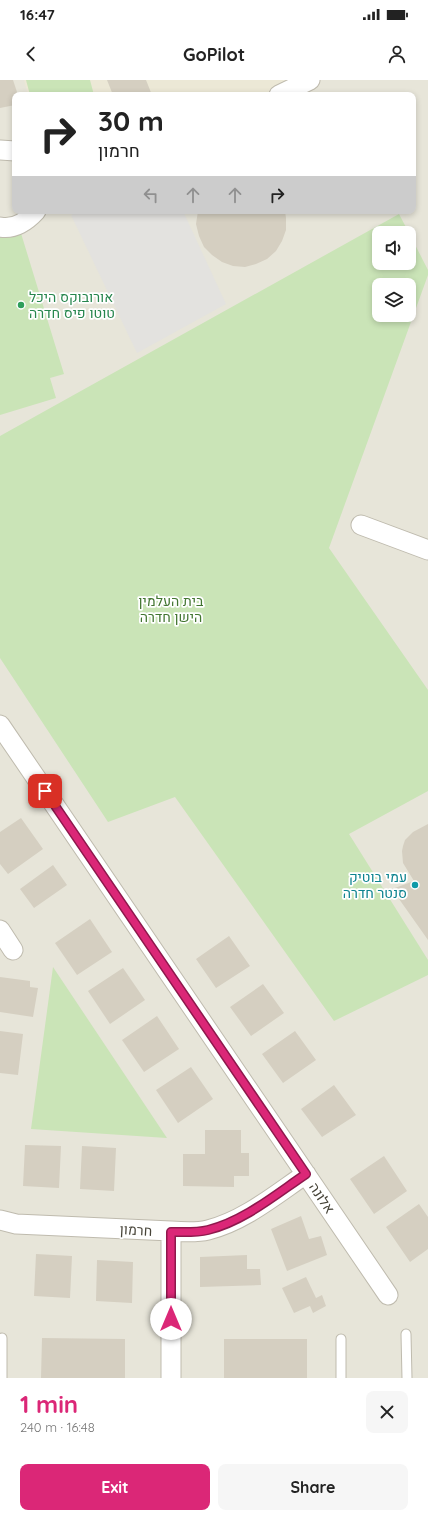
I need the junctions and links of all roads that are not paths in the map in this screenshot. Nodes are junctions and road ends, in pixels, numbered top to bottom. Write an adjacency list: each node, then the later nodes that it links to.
1 (310, 80): 2 (street)
2 (285, 92)
3 (0, 150): 4 (street)
4 (12, 152)
5 (33, 214): 6 (street)
6 (0, 227)
7 (361, 525): 8 (street)
8 (428, 550)
9 (0, 725): 12 (street, אלונה)
10 (0, 930): 11 (street)
11 (14, 950)
12 (306, 1174): 14 (street, חרמון); 15 (street, אלונה)
13 (0, 1220): 14 (street, חרמון)
14 (171, 1232): 20 (street)
15 (388, 1294)
16 (406, 1334): 22 (lane)
17 (2, 1338): 19 (lane)
18 (341, 1339): 21 (lane)
19 (2, 1378)
20 (171, 1378)
21 (341, 1378)
22 (407, 1378)

